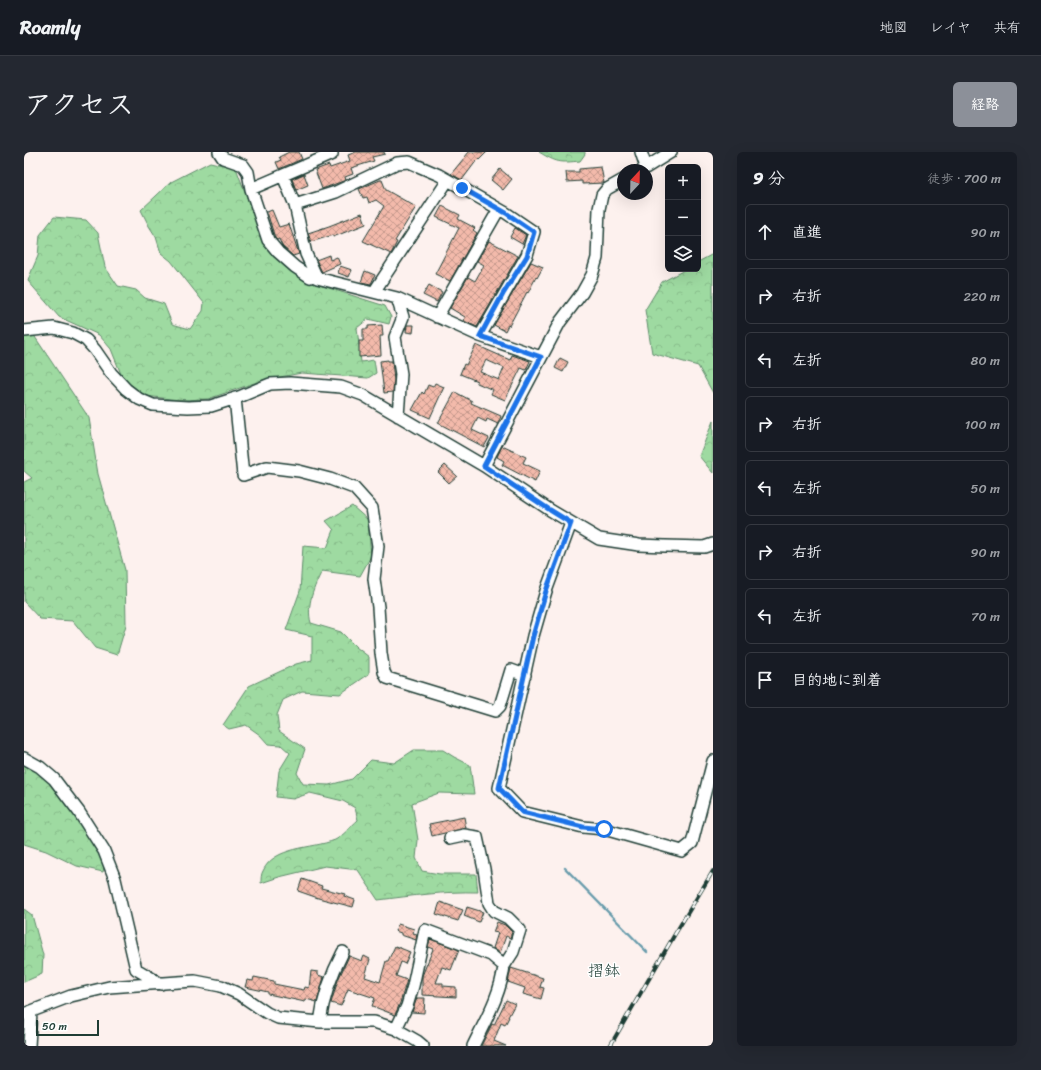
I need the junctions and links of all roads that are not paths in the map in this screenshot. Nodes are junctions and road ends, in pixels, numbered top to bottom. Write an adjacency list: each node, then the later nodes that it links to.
1 (219, 152): 10 (street)
2 (332, 152): 7 (street)
3 (641, 152): 5 (street)
4 (666, 153): 6 (street)
5 (643, 164)
6 (651, 164)
7 (282, 176): 10 (street); 11 (street)
8 (448, 180): 11 (street); 12 (street); 14 (street)
9 (617, 183): 19 (street)
10 (251, 189): 13 (street)
11 (295, 205): 13 (street)
12 (499, 209): 16 (street); 18 (street)
13 (314, 273): 14 (street)
14 (374, 292): 15 (street)
15 (397, 298): 16 (street); 21 (street)
16 (437, 317): 18 (street)
17 (24, 331): 20 (street)
18 (480, 336): 19 (street)
19 (541, 357): 22 (street)
20 (235, 398): 21 (street); 25 (street)
21 (398, 416): 22 (street)
22 (484, 466): 23 (street)
23 (571, 523): 24 (street); 25 (street)
24 (713, 544)
25 (525, 675): 28 (street)
26 (24, 758): 32 (street)
27 (713, 761): 28 (street)
28 (710, 783)
29 (450, 838): 31 (street)
30 (343, 952): 34 (street)
31 (504, 966): 35 (street); 38 (street)
32 (161, 984): 33 (street); 34 (street)
33 (27, 1013): 37 (street)
34 (320, 1022): 35 (street)
35 (396, 1029): 36 (street)
36 (420, 1044)
37 (30, 1046)
38 (473, 1046)

